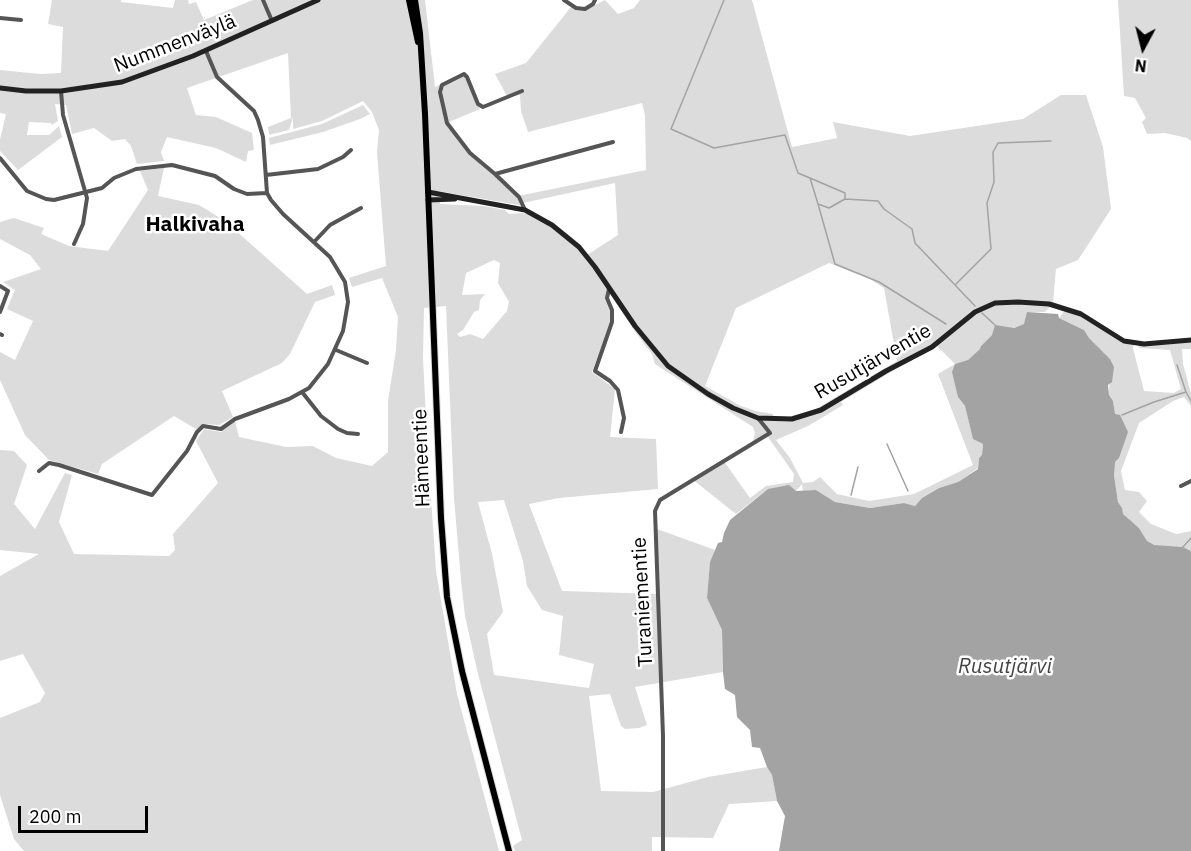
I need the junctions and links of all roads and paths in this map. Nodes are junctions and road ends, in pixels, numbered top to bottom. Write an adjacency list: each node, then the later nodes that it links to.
1 (263, 0): 9 (street)
2 (318, 0): 9 (main road, Nummenväylä)
3 (409, 0): 11 (main road, Hämeentie)
4 (415, 0): 11 (main road, Hämeentie)
5 (564, 0): 6 (street)
6 (595, 0)
7 (0, 18): 8 (street)
8 (21, 20)
9 (272, 21): 10 (main road, Nummenväylä)
10 (206, 51): 13 (main road, Nummenväylä); 19 (street)
11 (421, 57): 20 (main road, Hämeentie)
12 (0, 87): 13 (main road, Nummenväylä)
13 (61, 91): 21 (street)
14 (522, 91): 18 (street)
15 (614, 142): 18 (street)
16 (351, 150): 19 (street)
17 (0, 158): 21 (street)
18 (495, 174): 26 (street)
19 (266, 175): 22 (street)
20 (428, 192): 23 (main road, Rusutjärventie); 24 (main road, Hämeentie)
21 (86, 193): 22 (street); 28 (street)
22 (267, 193): 27 (street)
23 (457, 199): 24 (main road, Rusutjärventie); 26 (main road, Rusutjärventie)
24 (428, 201): 42 (main road, Hämeentie)
25 (362, 208): 27 (street)
26 (525, 210): 30 (main road, Rusutjärventie)
27 (314, 242): 33 (street)
28 (74, 244)
29 (0, 286): 31 (street)
30 (610, 288): 36 (main road, Rusutjärventie); 37 (street)
31 (0, 312)
32 (1191, 340): 36 (main road, Rusutjärventie)
33 (336, 350): 34 (street); 35 (street)
34 (367, 363)
35 (302, 392): 38 (street); 39 (street)
36 (758, 417): 43 (street, Turaniementie)
37 (621, 432)
38 (358, 434)
39 (39, 471)
40 (1191, 480): 41 (street)
41 (1181, 486)
42 (509, 851)
43 (663, 851)

